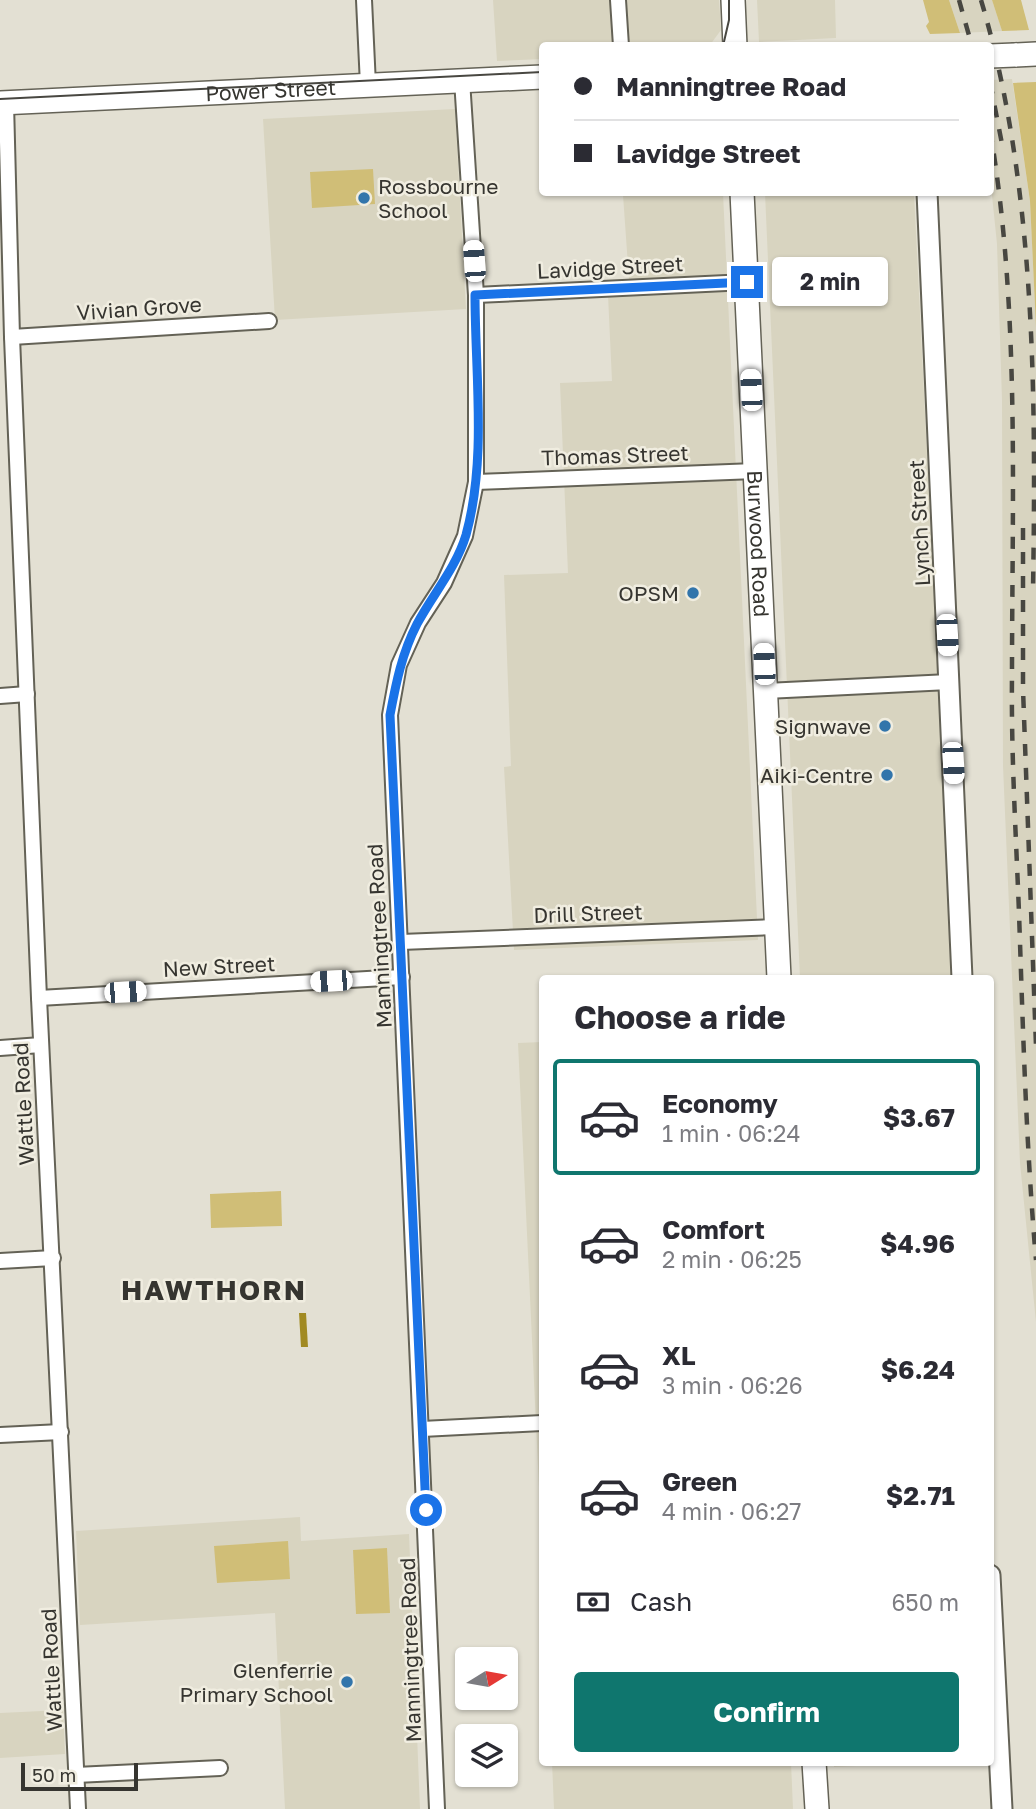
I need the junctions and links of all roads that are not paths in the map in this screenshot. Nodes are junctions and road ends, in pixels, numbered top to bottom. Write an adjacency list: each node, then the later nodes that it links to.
1 (364, 0): 10 (street)
2 (618, 0): 4 (street)
3 (733, 0): 5 (main road)
4 (621, 42)
5 (735, 42)
6 (1025, 55): 7 (main road, bridge)
7 (994, 56)
8 (539, 76): 9 (main road, Power Street)
9 (462, 80): 10 (main road, Power Street); 15 (street, Manningtree Road)
10 (368, 85): 11 (main road, Power Street)
11 (3, 103): 17 (street, Wattle Road)
12 (742, 196): 14 (main road, Burwood Road)
13 (927, 196): 20 (street, Lynch Street)
14 (747, 282): 15 (street, Lavidge Street); 18 (main road, Burwood Road)
15 (475, 295): 19 (street, Manningtree Road)
16 (269, 321): 17 (street, Vivian Grove)
17 (12, 337): 22 (street, Wattle Road)
18 (755, 471): 19 (street, Thomas Street); 21 (main road, Burwood Road)
19 (476, 482): 25 (street, Manningtree Road)
20 (949, 682): 21 (street); 27 (street, Lynch Street)
21 (766, 691): 24 (main road, Burwood Road)
22 (27, 694): 23 (street); 29 (street, Wattle Road)
23 (0, 696)
24 (776, 927): 25 (street, Drill Street); 26 (main road, Burwood Road)
25 (401, 942): 28 (street, Manningtree Road)
26 (779, 975)
27 (962, 975)
28 (402, 977): 29 (street, New Street); 35 (street, Manningtree Road)
29 (39, 998): 30 (street, Wattle Road)
30 (41, 1045): 31 (street); 32 (street, Wattle Road)
31 (0, 1048)
32 (53, 1258): 33 (street); 36 (street, Wattle Road)
33 (0, 1261)
34 (539, 1423): 35 (street)
35 (422, 1429): 43 (street, Manningtree Road)
36 (61, 1432): 37 (street); 41 (street, Wattle Road)
37 (0, 1435)
38 (994, 1653): 45 (street)
39 (814, 1766): 44 (main road)
40 (220, 1768): 41 (street)
41 (76, 1775): 42 (street, Wattle Road)
42 (78, 1809)
43 (437, 1809)
44 (817, 1809)
45 (1002, 1809)

